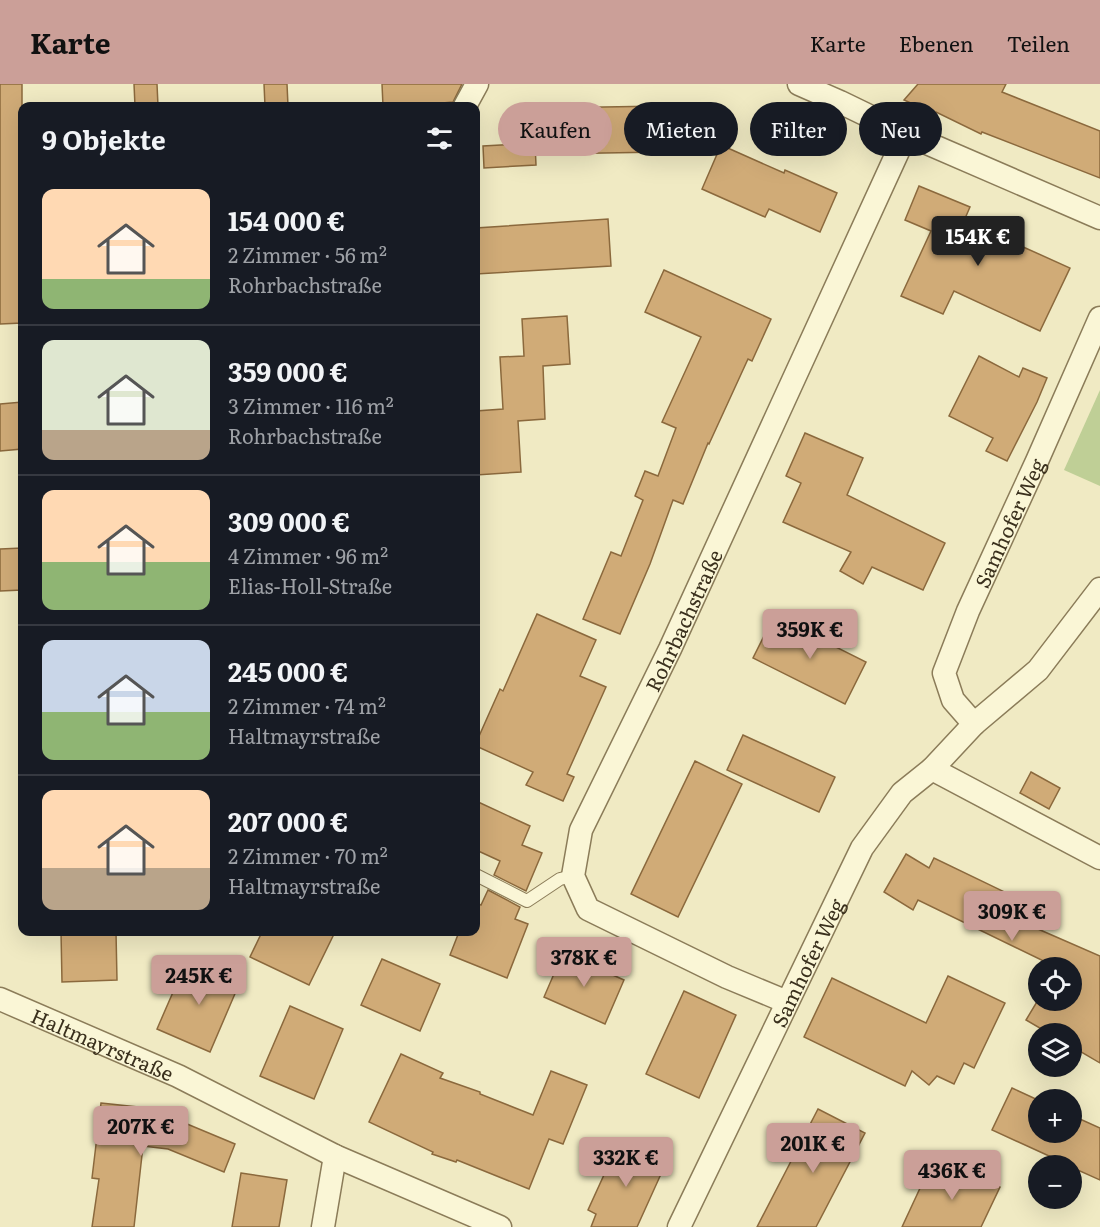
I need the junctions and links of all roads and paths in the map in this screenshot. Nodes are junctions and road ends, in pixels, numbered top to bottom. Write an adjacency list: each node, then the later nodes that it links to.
1 (477, 84): 3 (street)
2 (799, 84): 4 (street)
3 (467, 102)
4 (859, 111)
5 (942, 150): 7 (street)
6 (896, 156): 13 (street, Rohrbachstraße)
7 (1100, 218)
8 (1100, 318): 10 (street, Samhofer Weg)
9 (1100, 589): 10 (street, Samhofer Weg)
10 (974, 724): 11 (street, Samhofer Weg)
11 (932, 769): 12 (street); 16 (street, Samhofer Weg)
12 (1100, 858)
13 (573, 876): 14 (lane); 16 (street)
14 (480, 877)
15 (0, 999): 17 (street, Haltmayrstraße)
16 (787, 1002): 20 (street, Samhofer Weg)
17 (335, 1156): 18 (street); 19 (street, Haltmayrstraße)
18 (322, 1227)
19 (500, 1227)
20 (679, 1227)

